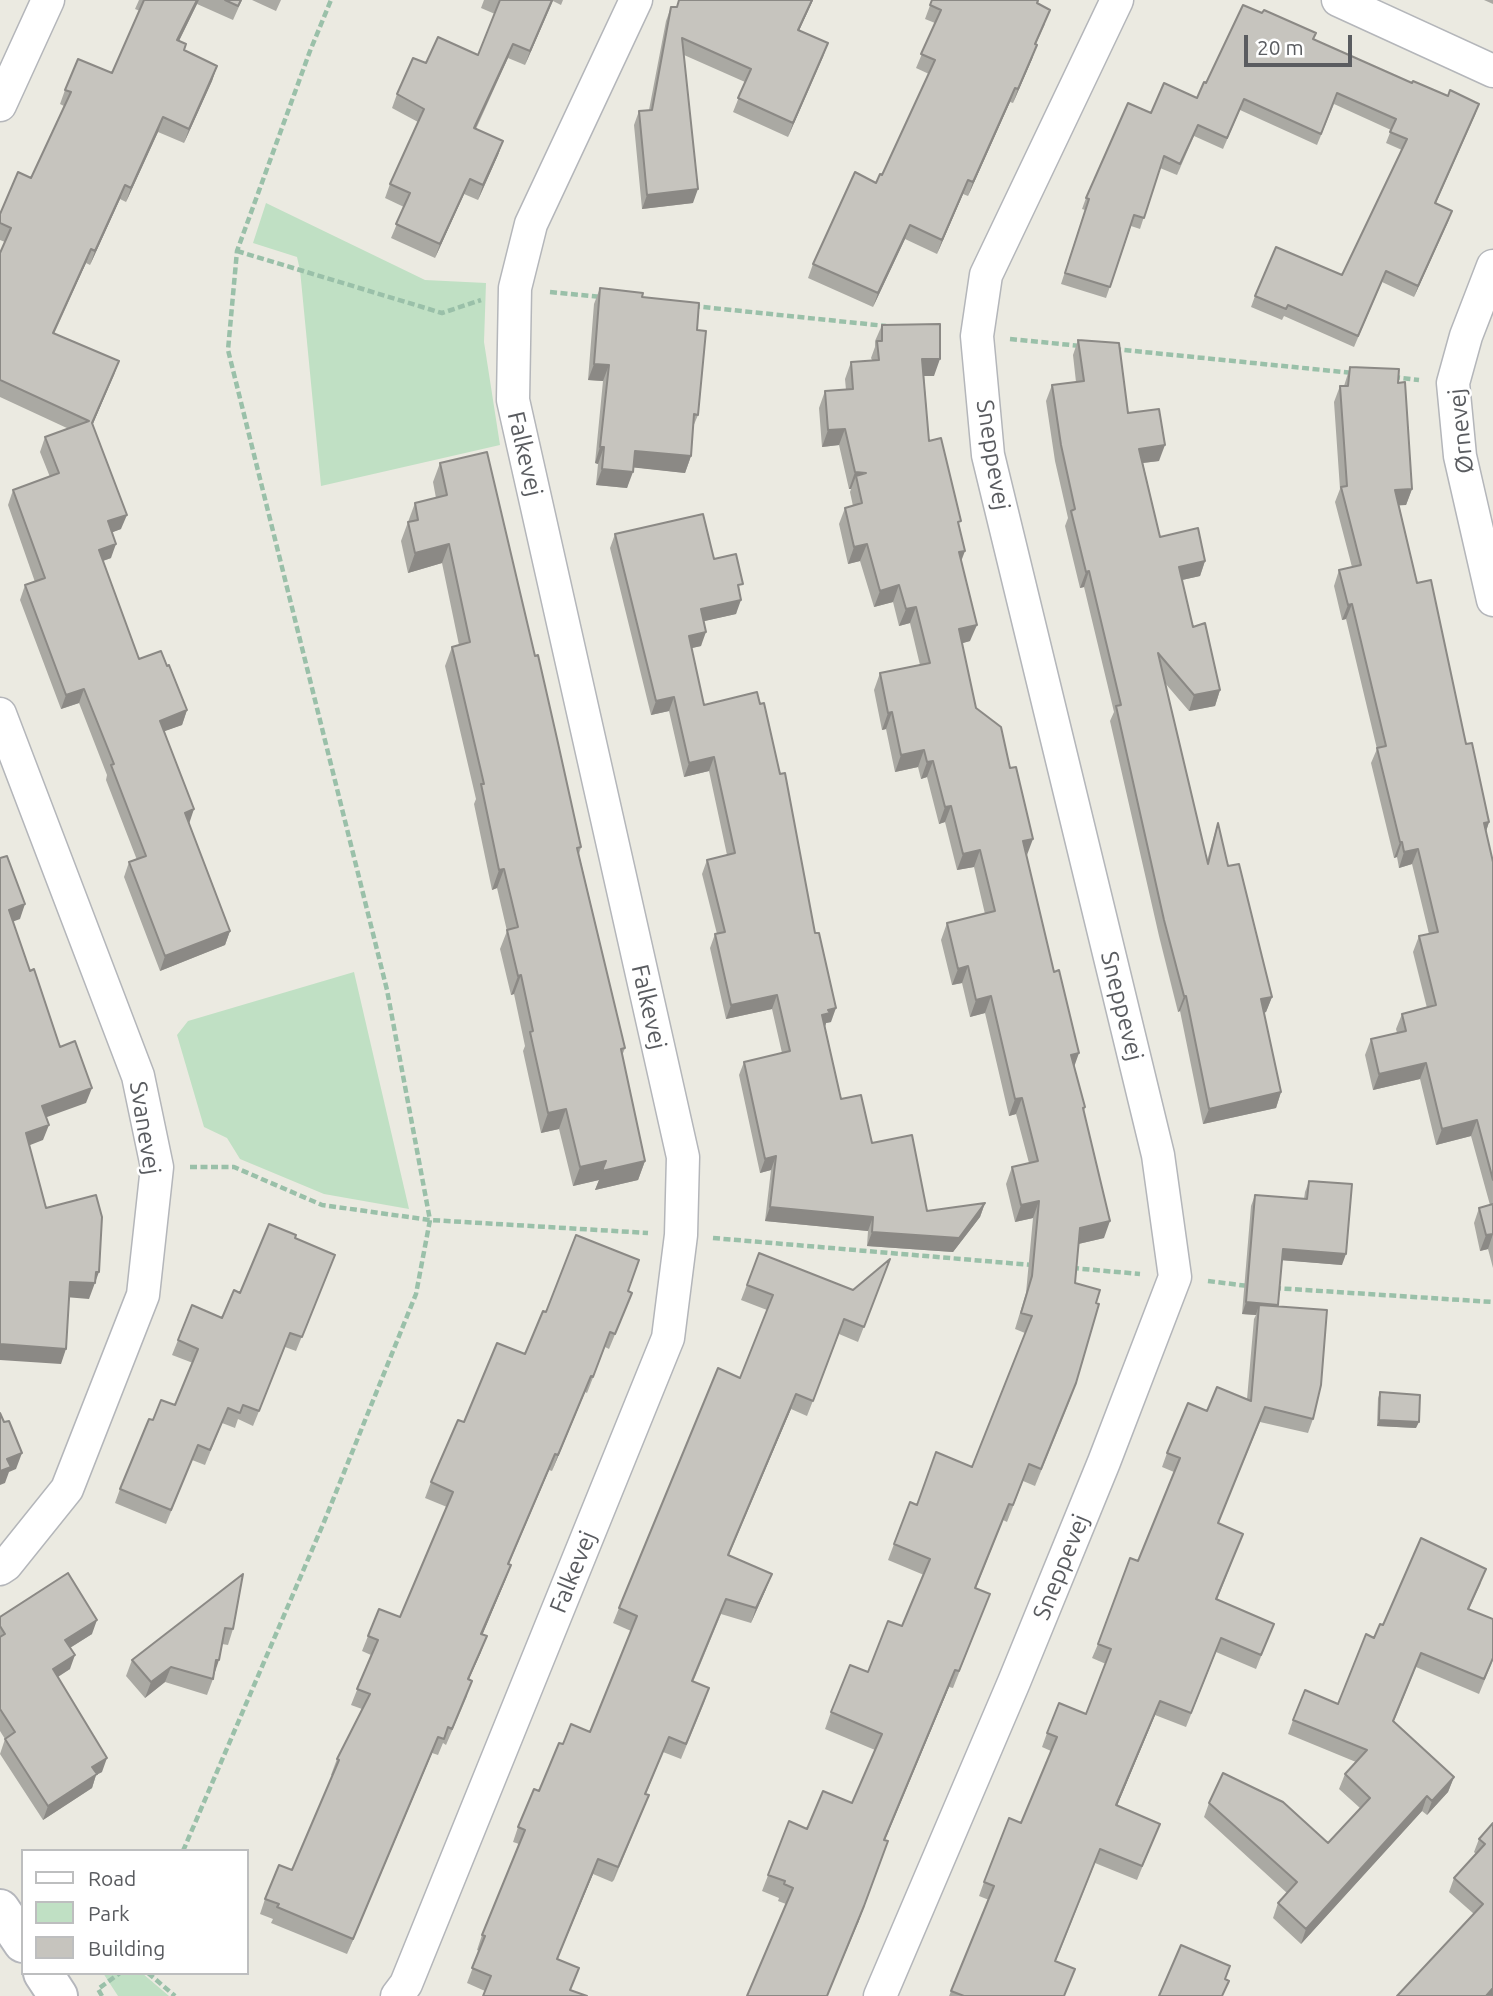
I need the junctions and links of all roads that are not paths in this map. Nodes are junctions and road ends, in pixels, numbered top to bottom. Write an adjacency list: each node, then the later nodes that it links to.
1 (48, 0): 6 (street)
2 (636, 0): 15 (street, Falkevej)
3 (1117, 0): 16 (street, Sneppevej)
4 (1338, 0): 5 (street)
5 (1493, 71)
6 (0, 104)
7 (1493, 266): 8 (street, Ørnevej)
8 (1493, 600)
9 (0, 714): 10 (street, Svanevej)
10 (0, 1569)
11 (0, 1909): 12 (street)
12 (21, 1940)
13 (44, 1975): 14 (street)
14 (58, 1996)
15 (397, 1996)
16 (880, 1996)

